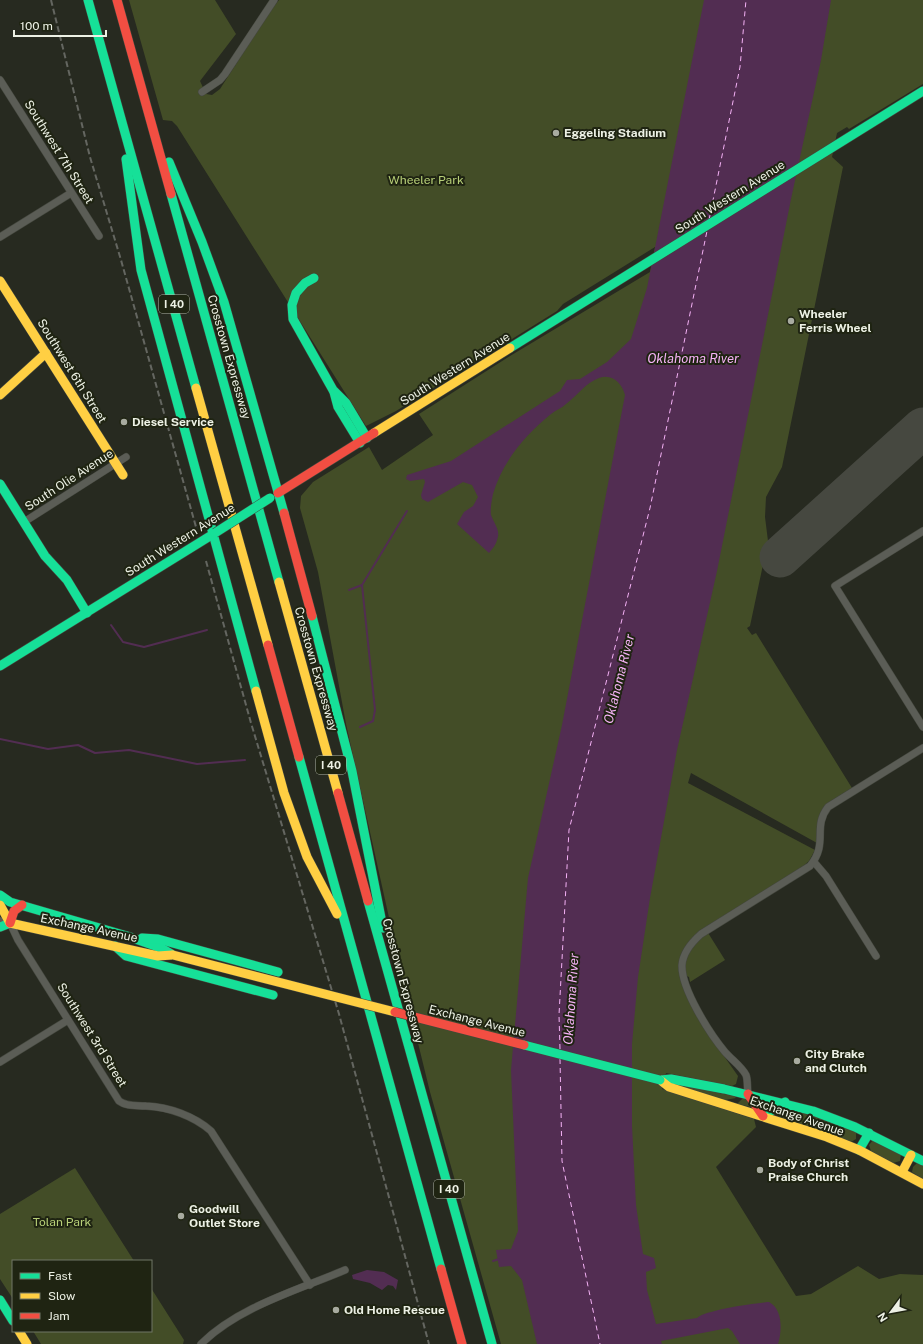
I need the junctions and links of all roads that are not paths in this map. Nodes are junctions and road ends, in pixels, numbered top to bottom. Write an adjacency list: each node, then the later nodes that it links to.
1 (88, 0): 7 (main road, I 40)
2 (117, 0): 8 (main road, Crosstown Expressway / I 40)
3 (274, 0): 6 (street)
4 (1, 84): 9 (street, Southwest 7th Street)
5 (923, 91): 16 (main road, South Western Avenue)
6 (202, 92)
7 (119, 109): 23 (main road); 36 (main road, I 40)
8 (152, 122): 21 (main road); 43 (main road, Crosstown Expressway / I 40)
9 (71, 193): 10 (street, Southwest 7th Street); 11 (street)
10 (99, 236)
11 (0, 237)
12 (314, 278): 16 (main road)
13 (0, 281): 14 (main road, Southwest 6th Street)
14 (46, 353): 15 (main road); 18 (main road, Southwest 6th Street)
15 (0, 395)
16 (364, 440): 21 (main road, South Western Avenue)
17 (126, 457): 18 (street, South Olie Avenue)
18 (116, 463): 19 (main road, Southwest 6th Street); 22 (street, South Olie Avenue)
19 (123, 475)
20 (0, 484): 22 (main road)
21 (278, 493): 23 (main road, South Western Avenue, bridge); 43 (main road)
22 (24, 522): 25 (main road)
23 (214, 534): 25 (main road, South Western Avenue); 36 (main road)
24 (922, 534): 27 (street)
25 (87, 612): 26 (main road, South Western Avenue)
26 (0, 666)
27 (923, 727)
28 (923, 748): 29 (street)
29 (814, 862): 40 (street); 47 (street)
30 (0, 895): 32 (main road, Exchange Avenue)
31 (0, 904): 34 (main road, Southwest 3rd Street)
32 (22, 905): 34 (main road); 37 (main road, Exchange Avenue)
33 (0, 921): 34 (street, Exchange Avenue)
34 (10, 923): 35 (main road); 38 (main road, Exchange Avenue); 44 (street, Southwest 3rd Street)
35 (0, 927)
36 (346, 931): 64 (main road, I 40)
37 (127, 936): 39 (main road, Exchange Avenue); 41 (main road)
38 (115, 946): 39 (main road, Exchange Avenue); 42 (main road)
39 (173, 955): 46 (main road, Exchange Avenue, bridge)
40 (876, 956)
41 (278, 972): 42 (street)
42 (273, 995)
43 (396, 1001): 65 (main road, Crosstown Expressway / I 40)
44 (68, 1020): 45 (street); 58 (street, Southwest 3rd Street)
45 (0, 1062)
46 (660, 1080): 47 (main road, Exchange Avenue); 49 (main road, Exchange Avenue)
47 (748, 1094): 48 (main road, Exchange Avenue); 49 (main road); 50 (main road)
48 (785, 1102): 50 (main road); 51 (main road, Exchange Avenue)
49 (727, 1105): 50 (main road, Exchange Avenue)
50 (763, 1116): 52 (main road, Exchange Avenue)
51 (869, 1133): 52 (main road); 53 (main road, Exchange Avenue)
52 (859, 1150): 55 (main road, Exchange Avenue)
53 (911, 1155): 54 (main road, Exchange Avenue); 55 (main road)
54 (923, 1161)
55 (902, 1172): 56 (main road, Exchange Avenue)
56 (923, 1184)
57 (345, 1270): 58 (street)
58 (310, 1285): 63 (street)
59 (0, 1300): 60 (main road)
60 (12, 1319)
61 (20, 1332): 62 (main road)
62 (27, 1344)
63 (201, 1344)
64 (462, 1344)
65 (492, 1344)

